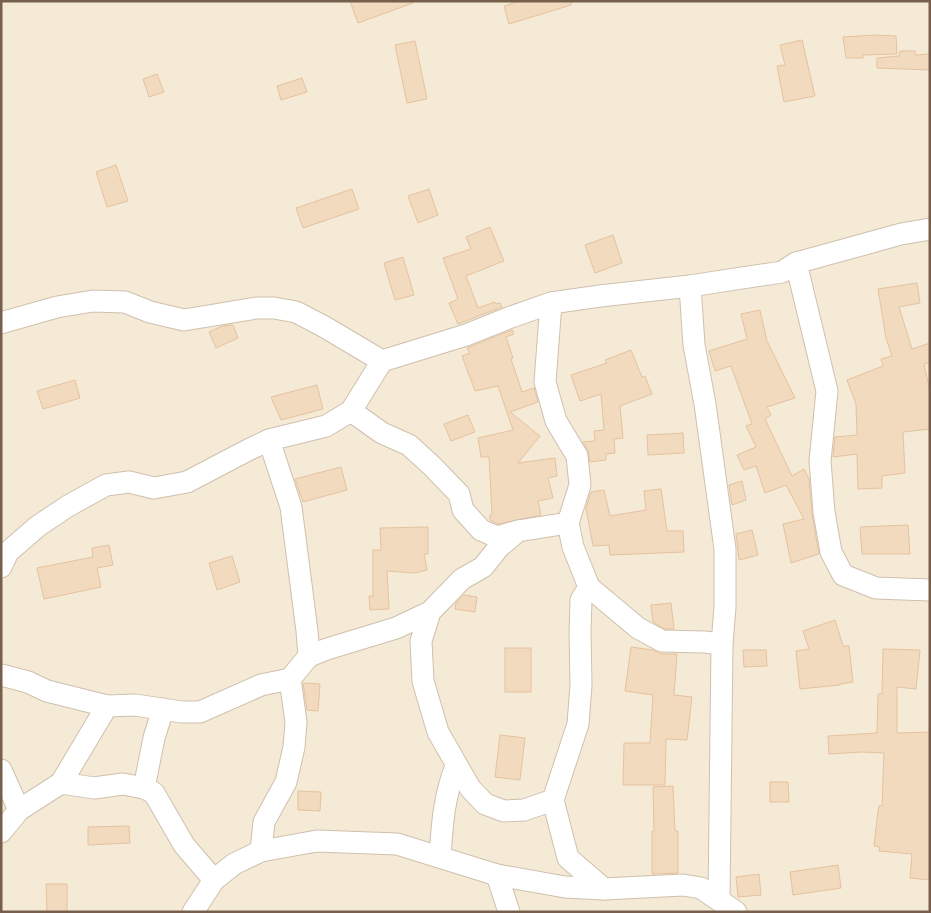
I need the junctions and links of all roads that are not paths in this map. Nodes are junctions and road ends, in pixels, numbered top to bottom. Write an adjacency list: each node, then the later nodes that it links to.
1 (930, 229): 2 (street)
2 (796, 262): 3 (street); 13 (street)
3 (690, 286): 4 (street); 15 (street)
4 (551, 303): 6 (street); 9 (street)
5 (1, 323): 6 (street)
6 (382, 362): 7 (street)
7 (351, 411): 8 (street); 10 (street)
8 (269, 440): 11 (street); 16 (street)
9 (568, 523): 10 (street); 12 (street)
10 (518, 531): 14 (street)
11 (1, 567)
12 (589, 587): 15 (street); 25 (street)
13 (930, 590)
14 (430, 612): 16 (street); 21 (street)
15 (722, 644): 33 (street)
16 (309, 656): 18 (street)
17 (1, 675): 19 (street)
18 (290, 678): 20 (street); 28 (street)
19 (107, 706): 20 (street); 23 (street)
20 (163, 709): 24 (street)
21 (456, 766): 25 (street); 29 (street)
22 (1, 770): 26 (street)
23 (61, 783): 24 (street); 26 (street)
24 (144, 788): 31 (street)
25 (553, 800): 32 (street)
26 (18, 810): 27 (street)
27 (1, 832)
28 (261, 852): 29 (street); 31 (street)
29 (440, 857): 30 (street)
30 (497, 875): 32 (street); 35 (street)
31 (214, 880): 34 (street)
32 (604, 889): 33 (street)
33 (719, 899): 36 (street)
34 (193, 912)
35 (509, 912)
36 (736, 912)

